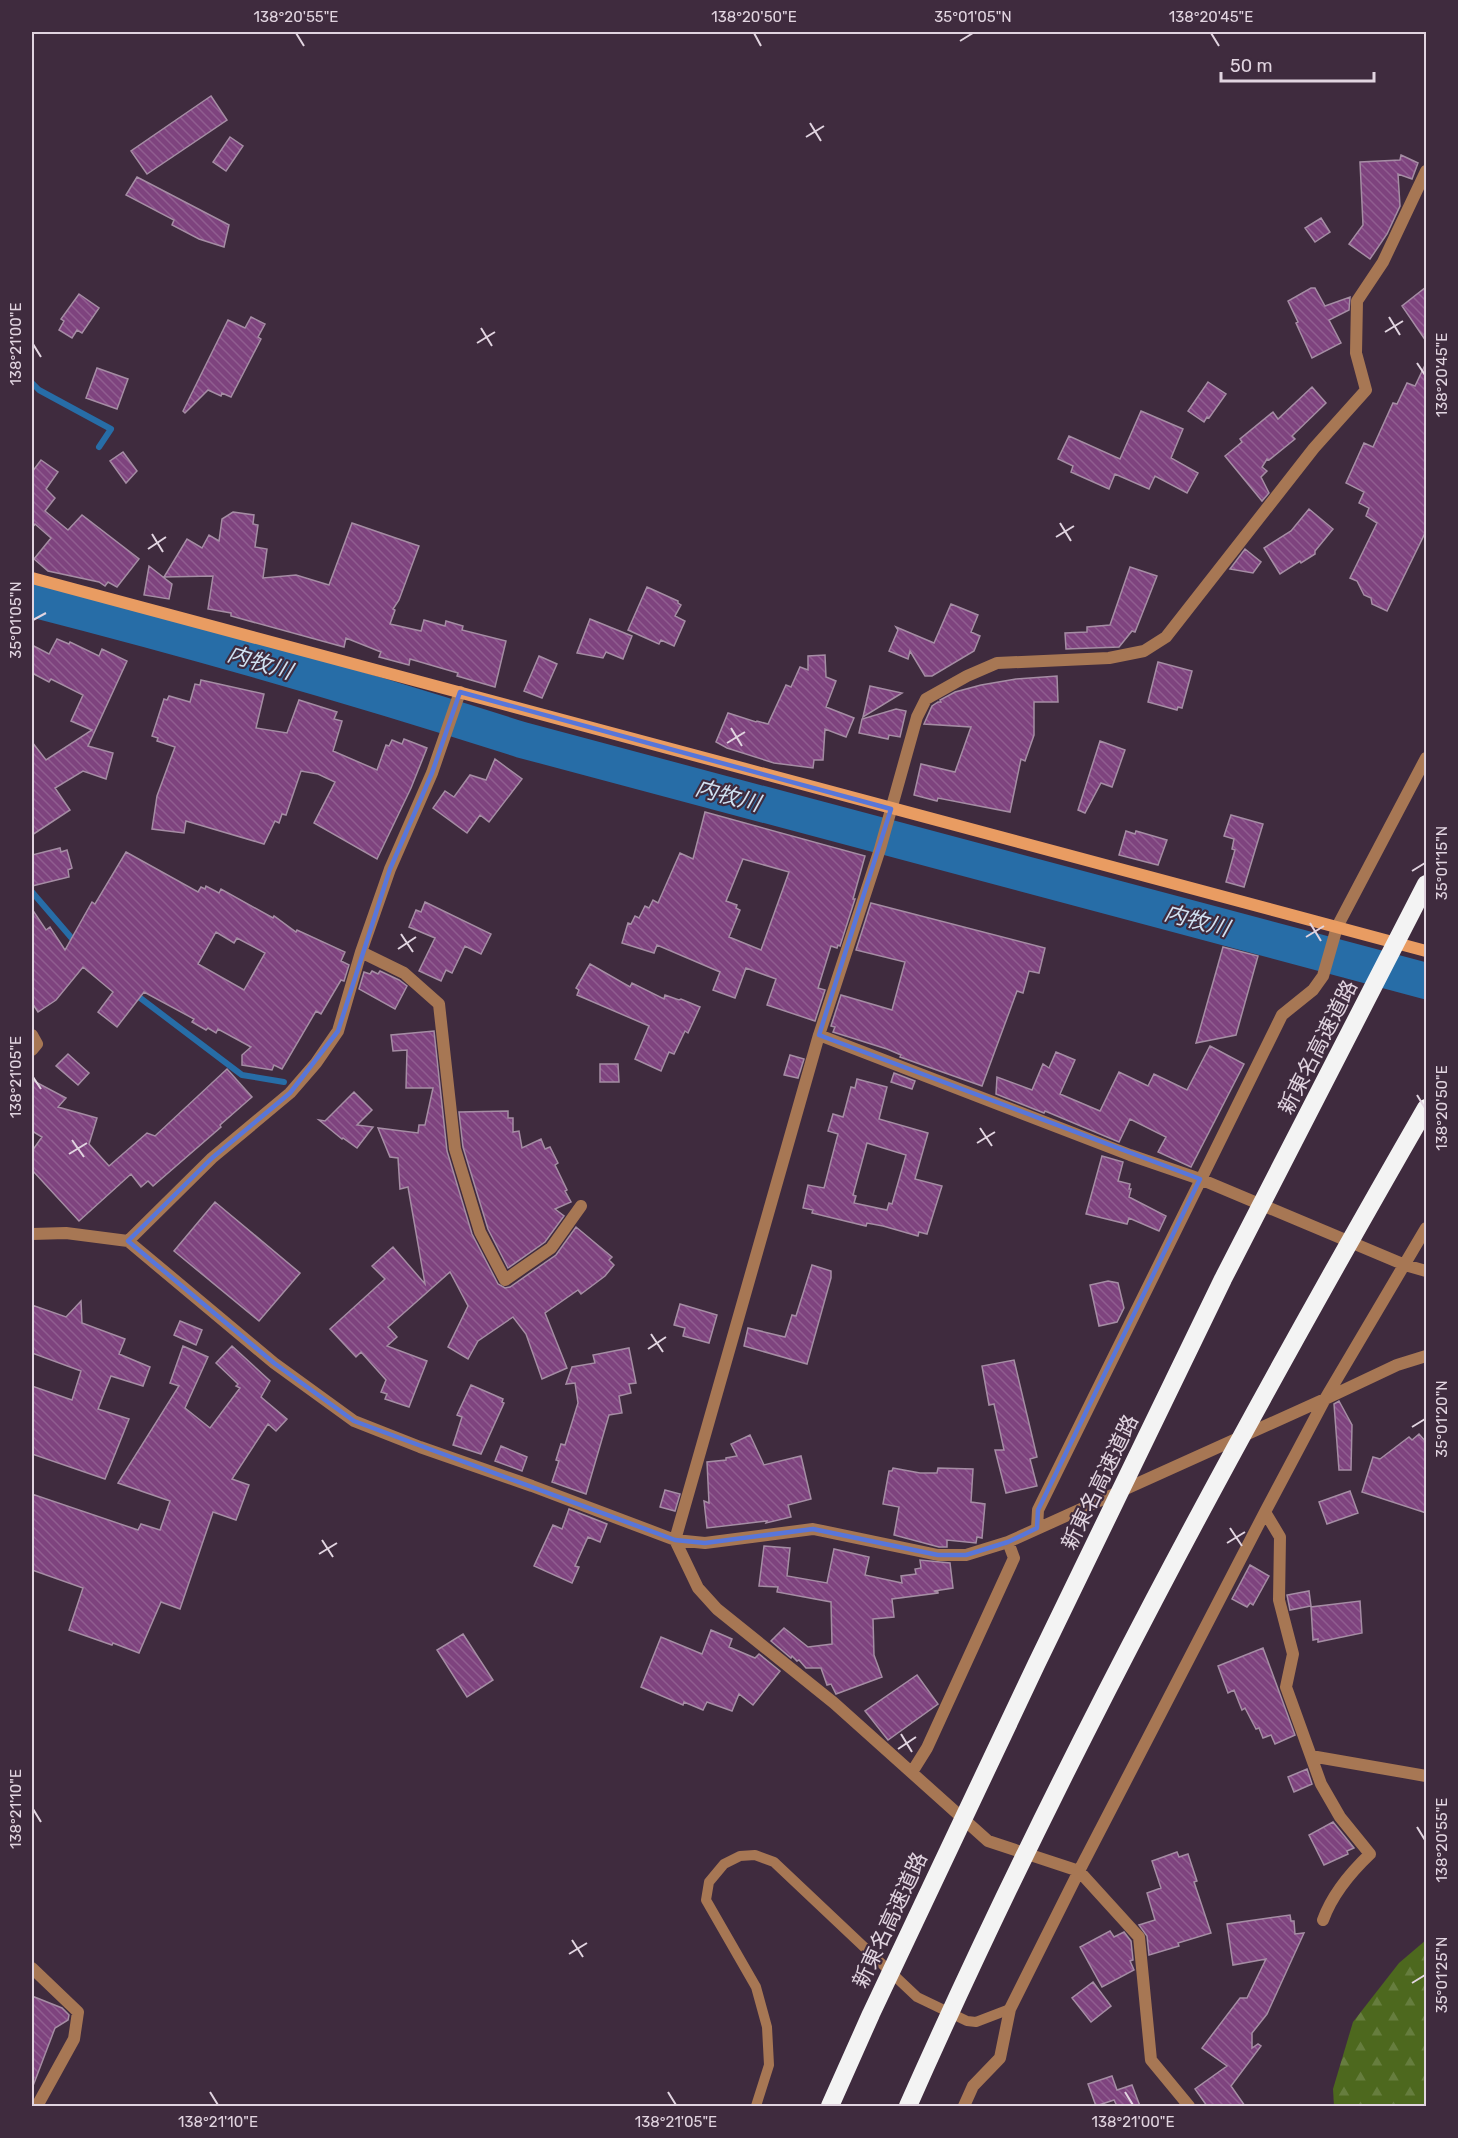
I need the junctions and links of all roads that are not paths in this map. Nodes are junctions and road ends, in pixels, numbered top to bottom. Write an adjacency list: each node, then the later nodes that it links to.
1 (1426, 171): 5 (street)
2 (32, 578): 3 (street)
3 (460, 692): 5 (street); 9 (street)
4 (1426, 758): 7 (street)
5 (890, 814): 7 (street); 11 (street)
6 (1426, 884): 36 (highway, 新東名高速道路, bridge)
7 (1335, 932): 8 (street); 14 (street)
8 (1426, 951)
9 (361, 952): 15 (street); 18 (street)
10 (32, 1035): 12 (street)
11 (819, 1035): 14 (street); 25 (street)
12 (32, 1050)
13 (1426, 1108): 37 (highway, bridge)
14 (1200, 1179): 19 (street); 24 (street)
15 (581, 1206)
16 (1426, 1228): 19 (street)
17 (32, 1234): 18 (street)
18 (128, 1241): 25 (street)
19 (1405, 1265): 20 (street); 22 (street)
20 (1426, 1271)
21 (1426, 1356): 22 (street)
22 (1325, 1399): 23 (street); 24 (street)
23 (1265, 1512): 27 (street); 30 (street)
24 (1037, 1528): 26 (street)
25 (675, 1540): 26 (street); 28 (street)
26 (1008, 1542): 28 (street)
27 (1311, 1756): 29 (street); 31 (street)
28 (912, 1772): 30 (street)
29 (1426, 1776)
30 (1079, 1871): 33 (street); 39 (street)
31 (1323, 1920)
32 (32, 1968): 34 (street)
33 (1010, 2009): 35 (lane); 38 (street)
34 (37, 2106)
35 (756, 2106)
36 (830, 2106)
37 (908, 2106)
38 (964, 2106)
39 (1188, 2106)

